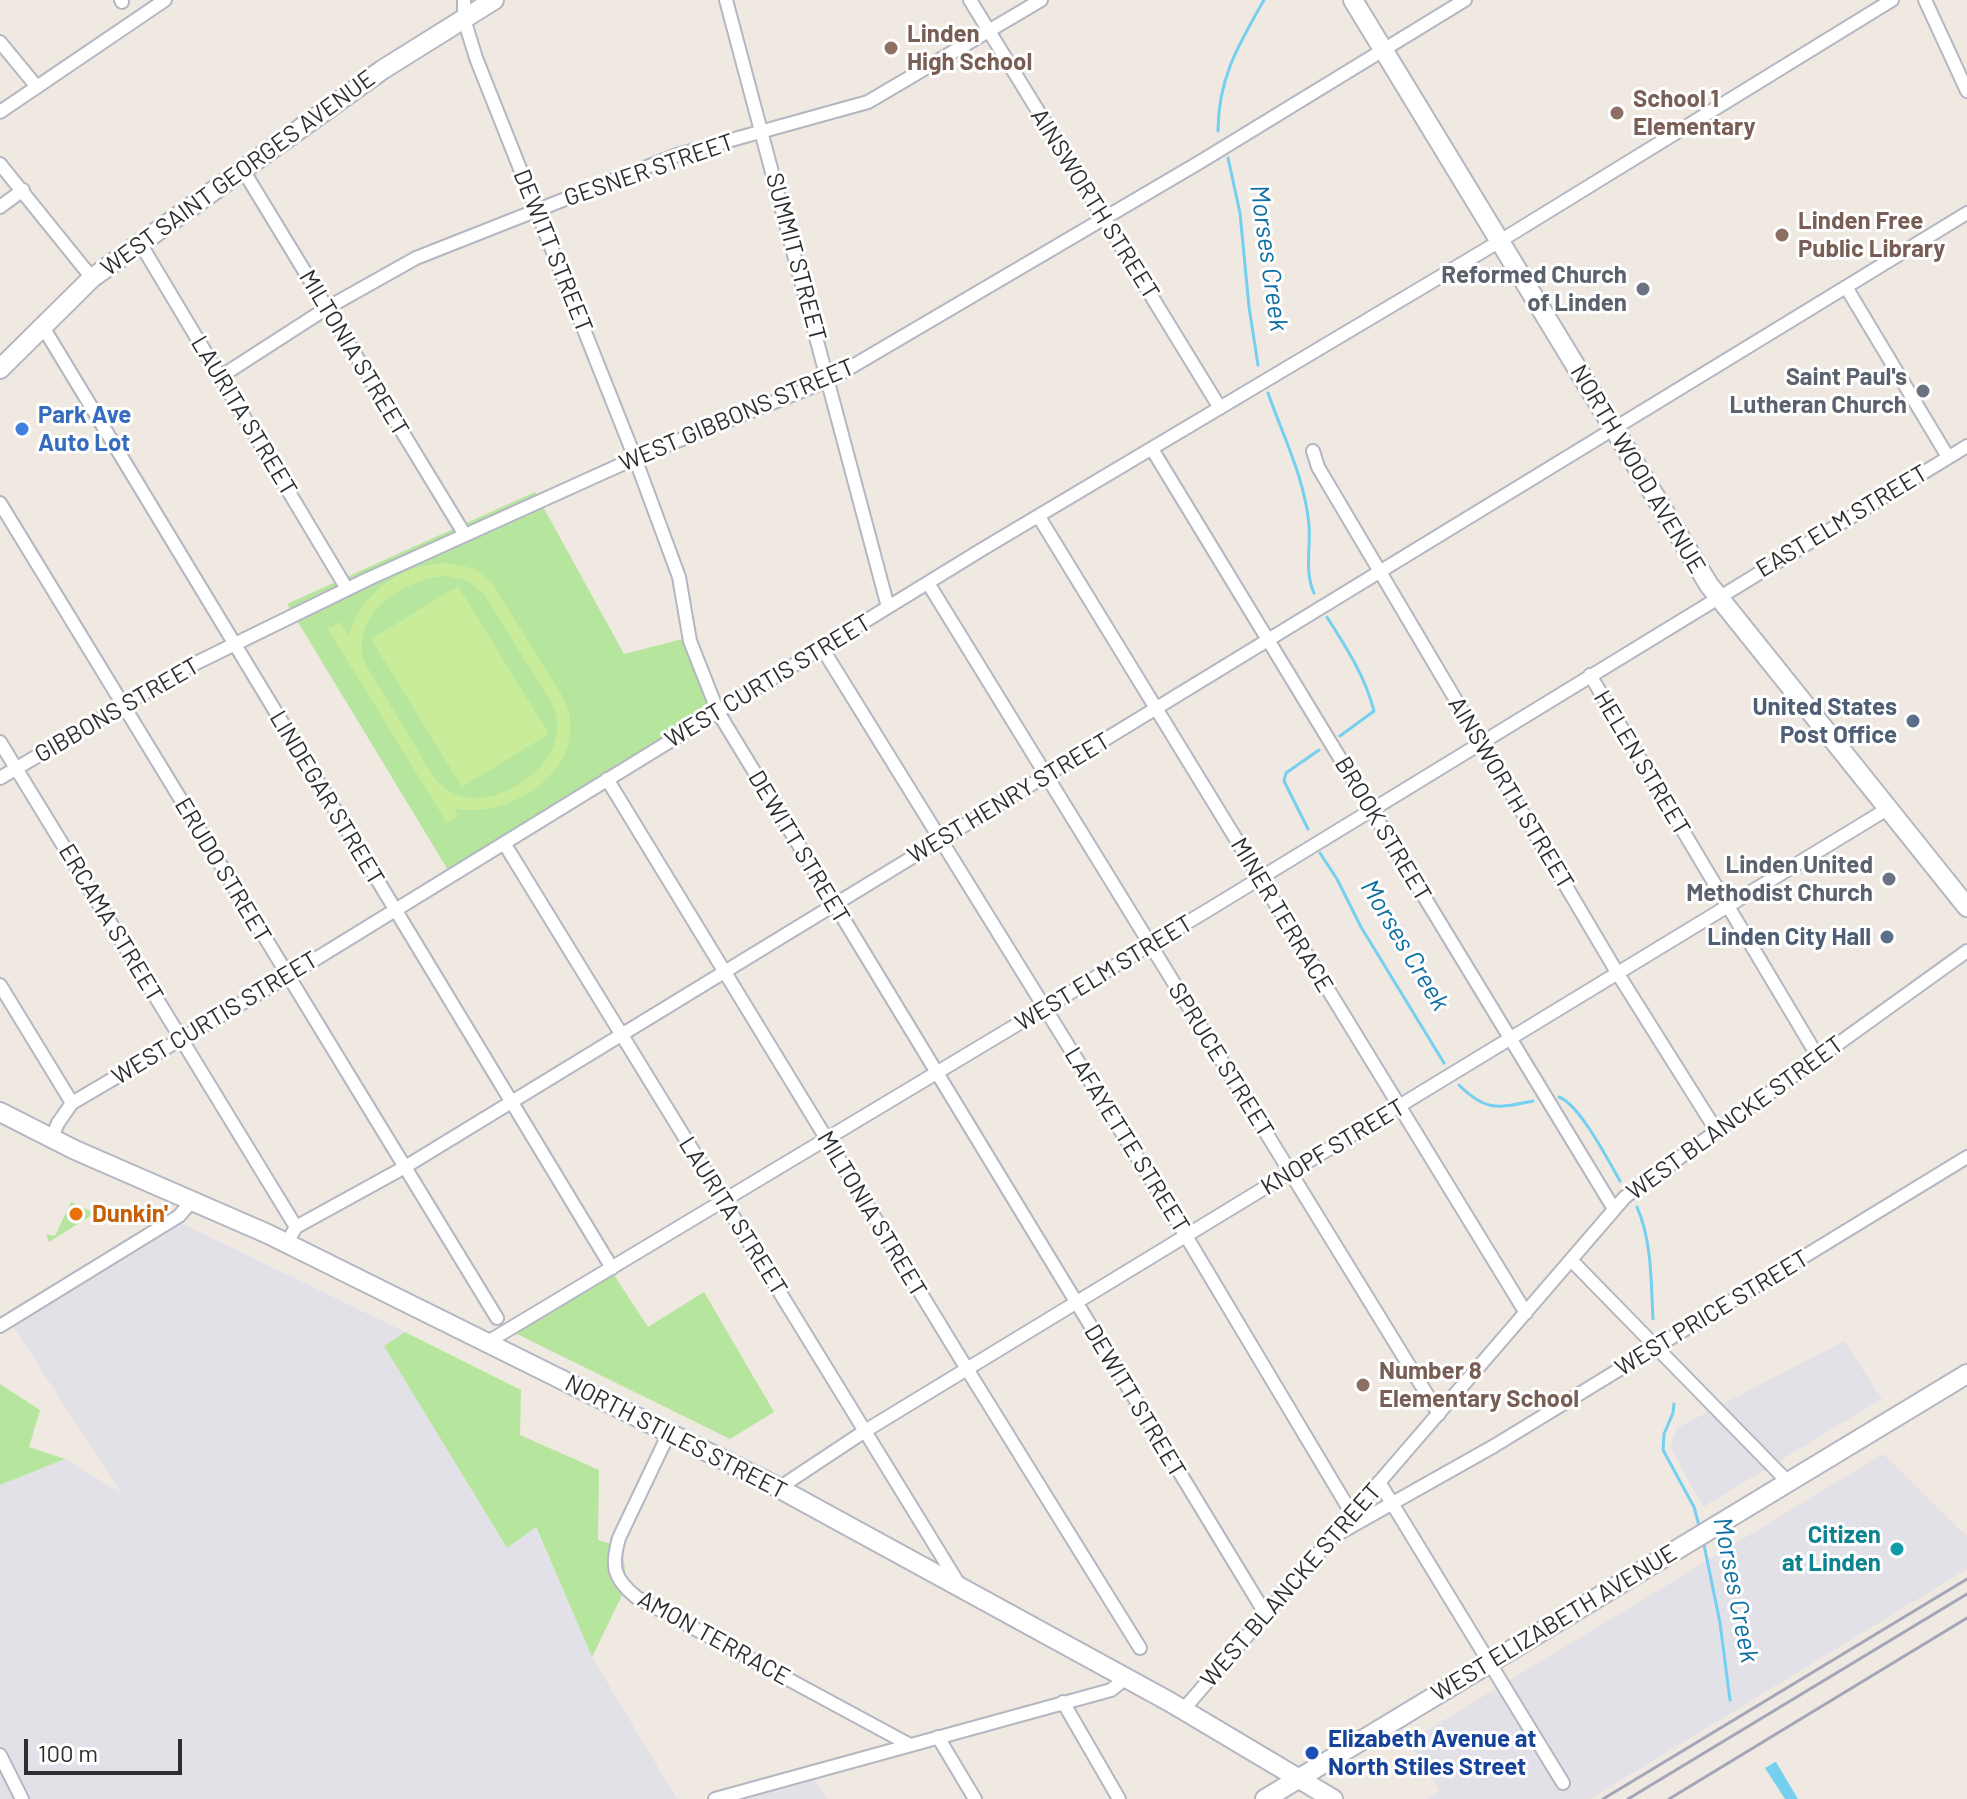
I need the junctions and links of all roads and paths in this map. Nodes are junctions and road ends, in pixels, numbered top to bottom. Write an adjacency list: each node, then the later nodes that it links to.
1 (165, 0): 14 (street)
2 (494, 0): 10 (main road, WEST SAINT GEORGES AVENUE)
3 (726, 0): 17 (street, SUMMIT STREET)
4 (970, 0): 11 (street, AINSWORTH STREET)
5 (1041, 0): 11 (street, GESNER STREET)
6 (1353, 0): 13 (main road, NORTH WOOD AVENUE)
7 (1465, 0): 13 (street, WEST GIBBONS STREET)
8 (1892, 0): 25 (street, WEST CURTIS STREET)
9 (1925, 0): 15 (street)
10 (464, 10): 19 (main road, WEST SAINT GEORGES AVENUE); 22 (street, DEWITT STREET)
11 (989, 32): 17 (street, GESNER STREET); 24 (street, AINSWORTH STREET)
12 (0, 42): 14 (street)
13 (1383, 49): 24 (street, WEST GIBBONS STREET); 25 (main road, NORTH WOOD AVENUE)
14 (37, 87): 16 (street)
15 (1967, 91)
16 (0, 112)
17 (762, 131): 22 (street, GESNER STREET); 33 (street, SUMMIT STREET)
18 (0, 164): 20 (street)
19 (243, 170): 26 (main road, WEST SAINT GEORGES AVENUE); 29 (street, MILTONIA STREET)
20 (23, 190): 21 (street); 27 (street)
21 (0, 207)
22 (537, 210): 29 (street, GESNER STREET); 40 (street, DEWITT STREET)
23 (1967, 213): 28 (street, WEST HENRY STREET)
24 (1104, 219): 33 (street, WEST GIBBONS STREET); 34 (street, AINSWORTH STREET)
25 (1500, 241): 34 (street, WEST CURTIS STREET); 35 (main road, NORTH WOOD AVENUE)
26 (140, 243): 27 (main road, WEST SAINT GEORGES AVENUE); 32 (street, LAURITA STREET)
27 (92, 278): 30 (main road, WEST SAINT GEORGES AVENUE)
28 (1846, 287): 35 (street, WEST HENRY STREET); 39 (street)
29 (327, 308): 32 (street, GESNER STREET); 43 (street, MILTONIA STREET)
30 (43, 327): 31 (main road, WEST SAINT GEORGES AVENUE); 50 (street, LINDEGAR STREET)
31 (0, 369)
32 (220, 377): 46 (street, LAURITA STREET)
33 (829, 380): 40 (street, WEST GIBBONS STREET); 48 (street, SUMMIT STREET)
34 (1220, 408): 37 (street, WEST CURTIS STREET)
35 (1614, 430): 44 (street, WEST HENRY STREET); 47 (main road, NORTH WOOD AVENUE)
36 (1967, 446): 39 (street, EAST ELM STREET)
37 (1152, 449): 42 (street, WEST CURTIS STREET); 49 (street, BROOK STREET)
38 (1313, 451): 44 (street, AINSWORTH STREET)
39 (1948, 457): 47 (street, EAST ELM STREET)
40 (635, 458): 43 (street, WEST GIBBONS STREET); 55 (street, DEWITT STREET)
41 (0, 503): 53 (street, ERUDO STREET)
42 (1039, 517): 45 (street, WEST CURTIS STREET); 54 (street, MINER TERRACE)
43 (465, 535): 46 (street, WEST GIBBONS STREET)
44 (1380, 572): 49 (street, WEST HENRY STREET); 57 (street, AINSWORTH STREET)
45 (928, 583): 48 (street, WEST CURTIS STREET); 59 (street, SPRUCE STREET)
46 (347, 589): 50 (street, WEST GIBBONS STREET)
47 (1718, 597): 52 (street, WEST ELM STREET); 62 (main road, NORTH WOOD AVENUE)
48 (888, 607): 51 (street, WEST CURTIS STREET)
49 (1269, 640): 54 (street, WEST HENRY STREET); 63 (street, BROOK STREET)
50 (234, 644): 53 (street, GIBBONS STREET); 70 (street, LINDEGAR STREET)
51 (822, 648): 55 (street, WEST CURTIS STREET); 64 (street, LAFAYETTE STREET)
52 (1590, 675): 57 (street, WEST ELM STREET); 68 (street, HELEN STREET)
53 (123, 705): 58 (street, GIBBONS STREET); 75 (street, ERUDO STREET)
54 (1156, 709): 59 (street, WEST HENRY STREET); 66 (street, MINER TERRACE)
55 (718, 712): 61 (street, WEST CURTIS STREET); 67 (street, DEWITT STREET)
56 (0, 742): 58 (street, ERCAMA STREET)
57 (1481, 742): 63 (street, WEST ELM STREET); 74 (street, AINSWORTH STREET)
58 (16, 769): 60 (street, GIBBONS STREET); 79 (street, ERCAMA STREET)
59 (1046, 775): 64 (street, WEST HENRY STREET); 71 (street, SPRUCE STREET)
60 (0, 778)
61 (607, 779): 65 (street, WEST CURTIS STREET); 73 (street, MILTONIA STREET)
62 (1889, 808): 68 (street, KNOPF STREET); 69 (main road, NORTH WOOD AVENUE)
63 (1372, 809): 66 (street, WEST ELM STREET); 80 (street, BROOK STREET)
64 (941, 839): 67 (street, WEST HENRY STREET); 77 (street, LAFAYETTE STREET)
65 (504, 843): 70 (street, WEST CURTIS STREET); 78 (street, LAURITA STREET)
66 (1260, 878): 71 (street, WEST ELM STREET); 85 (street, MINER TERRACE)
67 (833, 904): 73 (street, WEST HENRY STREET); 82 (street, DEWITT STREET)
68 (1728, 907): 74 (street, KNOPF STREET); 81 (street, HELEN STREET)
69 (1967, 907)
70 (395, 910): 75 (street, WEST CURTIS STREET); 83 (street, LINDEGAR STREET)
71 (1150, 945): 77 (street, WEST ELM STREET); 92 (street, SPRUCE STREET)
72 (1967, 951): 81 (street, WEST BLANCKE STREET)
73 (724, 971): 78 (street, WEST HENRY STREET); 89 (street, MILTONIA STREET)
74 (1618, 974): 80 (street, KNOPF STREET); 87 (street, AINSWORTH STREET)
75 (288, 976): 79 (street, WEST CURTIS STREET); 91 (street, ERUDO STREET)
76 (0, 985): 84 (street)
77 (1045, 1008): 82 (street, WEST ELM STREET); 97 (street, LAFAYETTE STREET)
78 (621, 1033): 83 (street, WEST HENRY STREET); 93 (street, LAURITA STREET)
79 (180, 1037): 84 (street, WEST CURTIS STREET); 96 (street, ERCAMA STREET)
80 (1511, 1039): 85 (street, KNOPF STREET); 95 (street, BROOK STREET)
81 (1818, 1057): 87 (street, WEST BLANCKE STREET)
82 (935, 1074): 89 (street, WEST ELM STREET); 101 (street, DEWITT STREET)
83 (511, 1101): 91 (street, WEST HENRY STREET); 100 (street, LINDEGAR STREET)
84 (72, 1103): 88 (street, WEST CURTIS STREET)
85 (1399, 1106): 92 (street, KNOPF STREET); 102 (street, MINER TERRACE)
86 (0, 1112): 88 (main road, NORTH STILES STREET)
87 (1716, 1130): 95 (street, WEST BLANCKE STREET)
88 (52, 1137): 94 (main road, NORTH STILES STREET)
89 (827, 1139): 93 (street, WEST ELM STREET); 107 (street, MILTONIA STREET)
90 (1967, 1157): 106 (street, WEST PRICE STREET)
91 (405, 1167): 96 (street, WEST HENRY STREET); 103 (street, ERUDO STREET)
92 (1290, 1173): 97 (street, KNOPF STREET); 109 (street, SPRUCE STREET)
93 (724, 1201): 100 (street, WEST ELM STREET); 110 (street, LAURITA STREET)
94 (191, 1202): 98 (main road, NORTH STILES STREET); 104 (street)
95 (1614, 1209): 99 (street, WEST BLANCKE STREET)
96 (296, 1227): 98 (street)
97 (1186, 1236): 101 (street, KNOPF STREET); 116 (street, LAFAYETTE STREET)
98 (286, 1244): 105 (main road, NORTH STILES STREET)
99 (1571, 1260): 102 (street, WEST BLANCKE STREET); 106 (street)
100 (612, 1268): 105 (street, WEST ELM STREET)
101 (1075, 1303): 107 (street, KNOPF STREET); 119 (street, DEWITT STREET)
102 (1526, 1313): 109 (street, WEST BLANCKE STREET)
103 (497, 1318)
104 (0, 1326)
105 (486, 1343): 111 (main road, NORTH STILES STREET)
106 (1656, 1347): 113 (street); 115 (street, WEST PRICE STREET)
107 (967, 1369): 110 (street, KNOPF STREET); 120 (street, MILTONIA STREET)
108 (1967, 1374): 113 (main road, WEST ELIZABETH AVENUE)
109 (1439, 1414): 112 (street, WEST BLANCKE STREET)
110 (865, 1431): 114 (street, KNOPF STREET); 118 (street, LAURITA STREET)
111 (669, 1433): 114 (main road, NORTH STILES STREET); 126 (street, AMON TERRACE)
112 (1379, 1482): 115 (street); 116 (street, WEST BLANCKE STREET)
113 (1788, 1482): 121 (main road, WEST ELIZABETH AVENUE)
114 (779, 1488): 118 (main road, NORTH STILES STREET)
115 (1394, 1504): 117 (street, WEST PRICE STREET); 121 (street)
116 (1352, 1514): 117 (street, WEST BLANCKE STREET)
117 (1330, 1538): 119 (street, WEST BLANCKE STREET)
118 (962, 1589): 122 (main road, NORTH STILES STREET)
119 (1265, 1613): 124 (street, WEST BLANCKE STREET)
120 (1140, 1648)
121 (1491, 1662): 128 (main road, WEST ELIZABETH AVENUE); 129 (street)
122 (1126, 1678): 123 (street); 124 (main road, NORTH STILES STREET)
123 (1063, 1702): 125 (street); 133 (street)
124 (1183, 1710): 128 (main road, NORTH STILES STREET)
125 (938, 1737): 126 (street); 132 (street)
126 (910, 1745): 131 (street)
127 (0, 1755): 130 (street)
128 (1300, 1779): 134 (main road, WEST ELIZABETH AVENUE); 135 (main road, NORTH STILES STREET)
129 (1563, 1783)
130 (22, 1799)
131 (715, 1799)
132 (975, 1799)
133 (1119, 1799)
134 (1265, 1799)
135 (1333, 1799)

